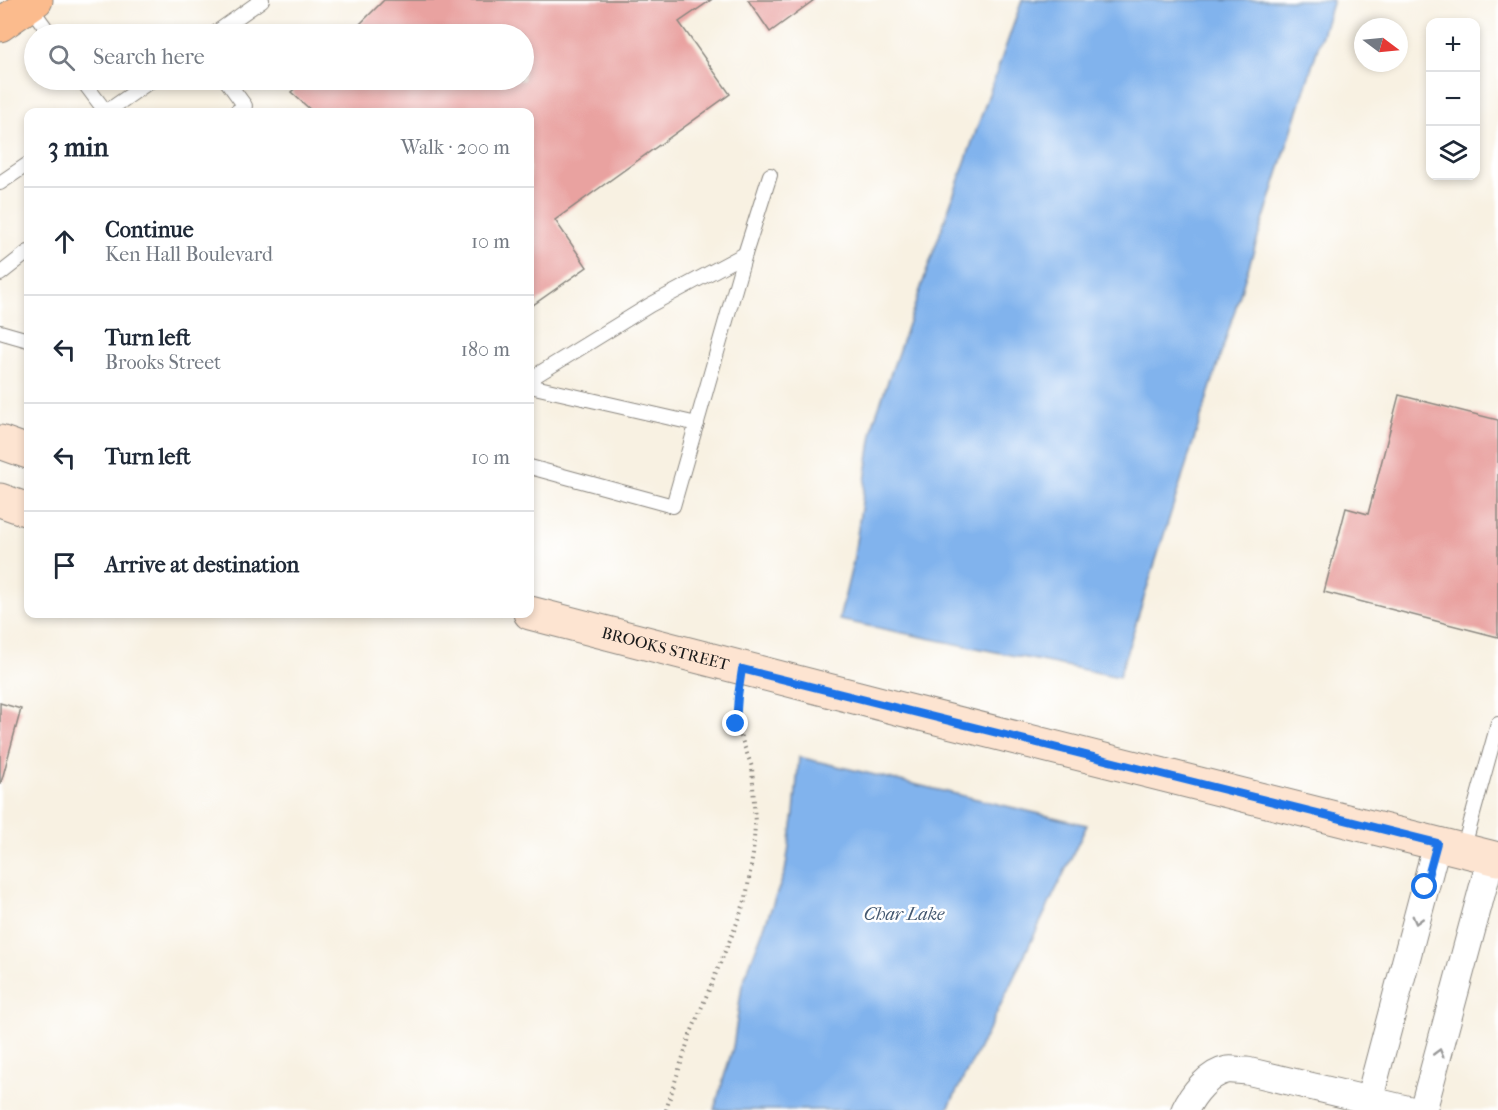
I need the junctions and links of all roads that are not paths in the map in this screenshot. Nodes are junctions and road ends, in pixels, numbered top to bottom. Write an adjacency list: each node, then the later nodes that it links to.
1 (262, 0): 4 (lane)
2 (32, 2): 3 (lane); 5 (main road)
3 (44, 24)
4 (228, 24)
5 (0, 25)
6 (90, 90): 9 (lane)
7 (138, 90): 10 (lane)
8 (232, 90): 11 (lane)
9 (103, 108)
10 (112, 108)
11 (243, 108)
12 (24, 167): 14 (lane)
13 (770, 175): 15 (lane)
14 (0, 183)
15 (745, 254): 20 (lane); 22 (lane)
16 (24, 255): 17 (lane)
17 (0, 274)
18 (0, 332): 19 (lane)
19 (24, 339)
20 (534, 377)
21 (534, 387): 22 (lane)
22 (697, 424): 25 (lane)
23 (0, 442): 24 (main road)
24 (24, 451)
25 (534, 469)
26 (0, 500): 27 (main road)
27 (24, 509)
28 (534, 614): 30 (main road, BROOKS STREET)
29 (1498, 724): 30 (lane)
30 (1472, 853): 31 (street, one-way to 31); 33 (street, one-way to 30)
31 (1391, 1105): 32 (street)
32 (1185, 1110)
33 (1424, 1110)

